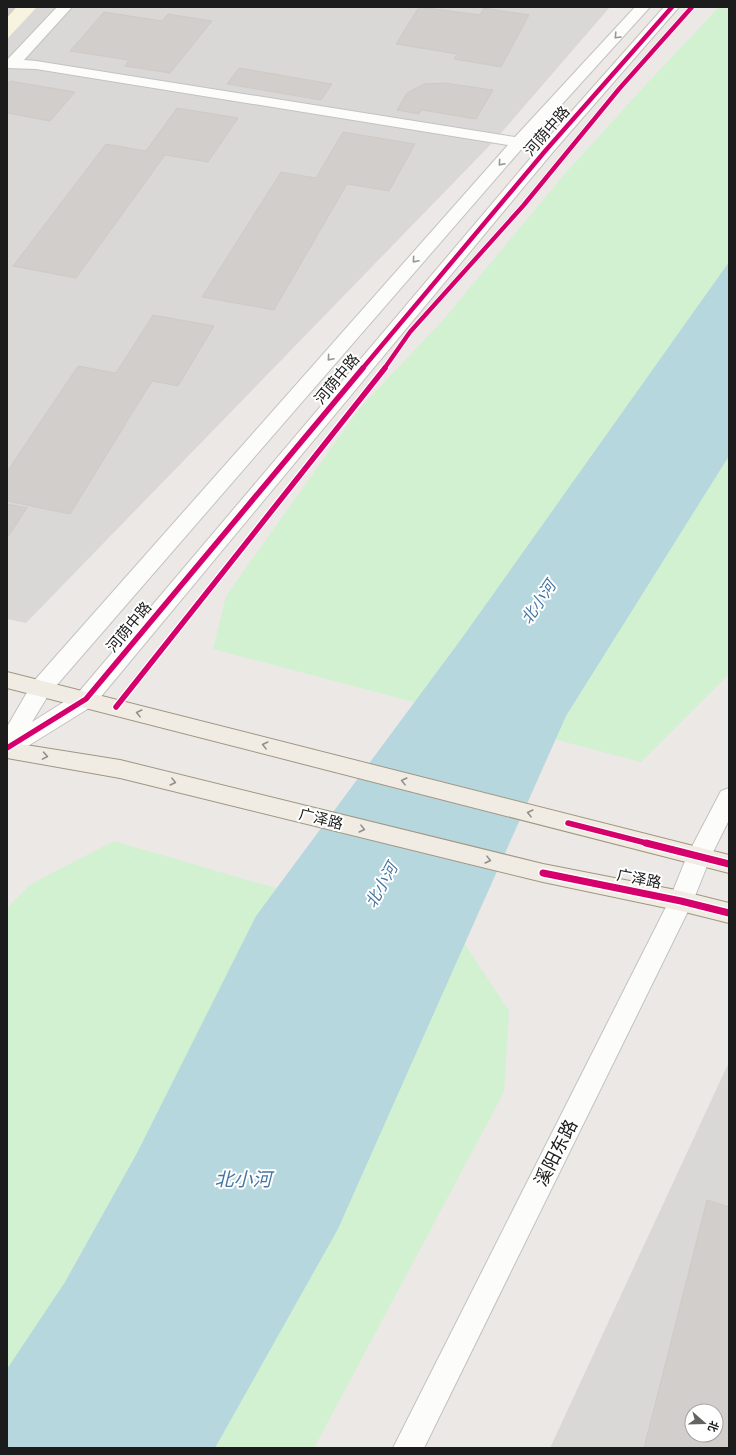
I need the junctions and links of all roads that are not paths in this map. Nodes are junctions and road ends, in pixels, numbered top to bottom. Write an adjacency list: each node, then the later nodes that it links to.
1 (65, 7): 4 (street)
2 (644, 7): 5 (street, 河荫中路, one-way to 5)
3 (672, 7): 8 (street, 河荫中路)
4 (10, 63): 5 (street)
5 (519, 142): 7 (street, 河荫中路, one-way to 7)
6 (7, 680): 7 (main road)
7 (42, 688): 8 (main road); 9 (street, 河荫中路)
8 (86, 699): 9 (street, 河荫中路); 11 (main road, one-way to 8)
9 (7, 748): 13 (main road, 广泽路, one-way to 13)
10 (729, 797): 11 (street, 溪阳东路)
11 (699, 856): 12 (main road); 13 (street, 溪阳东路)
12 (729, 864)
13 (682, 901): 14 (main road, 广泽路); 15 (street, 溪阳东路)
14 (729, 913)
15 (408, 1448)

